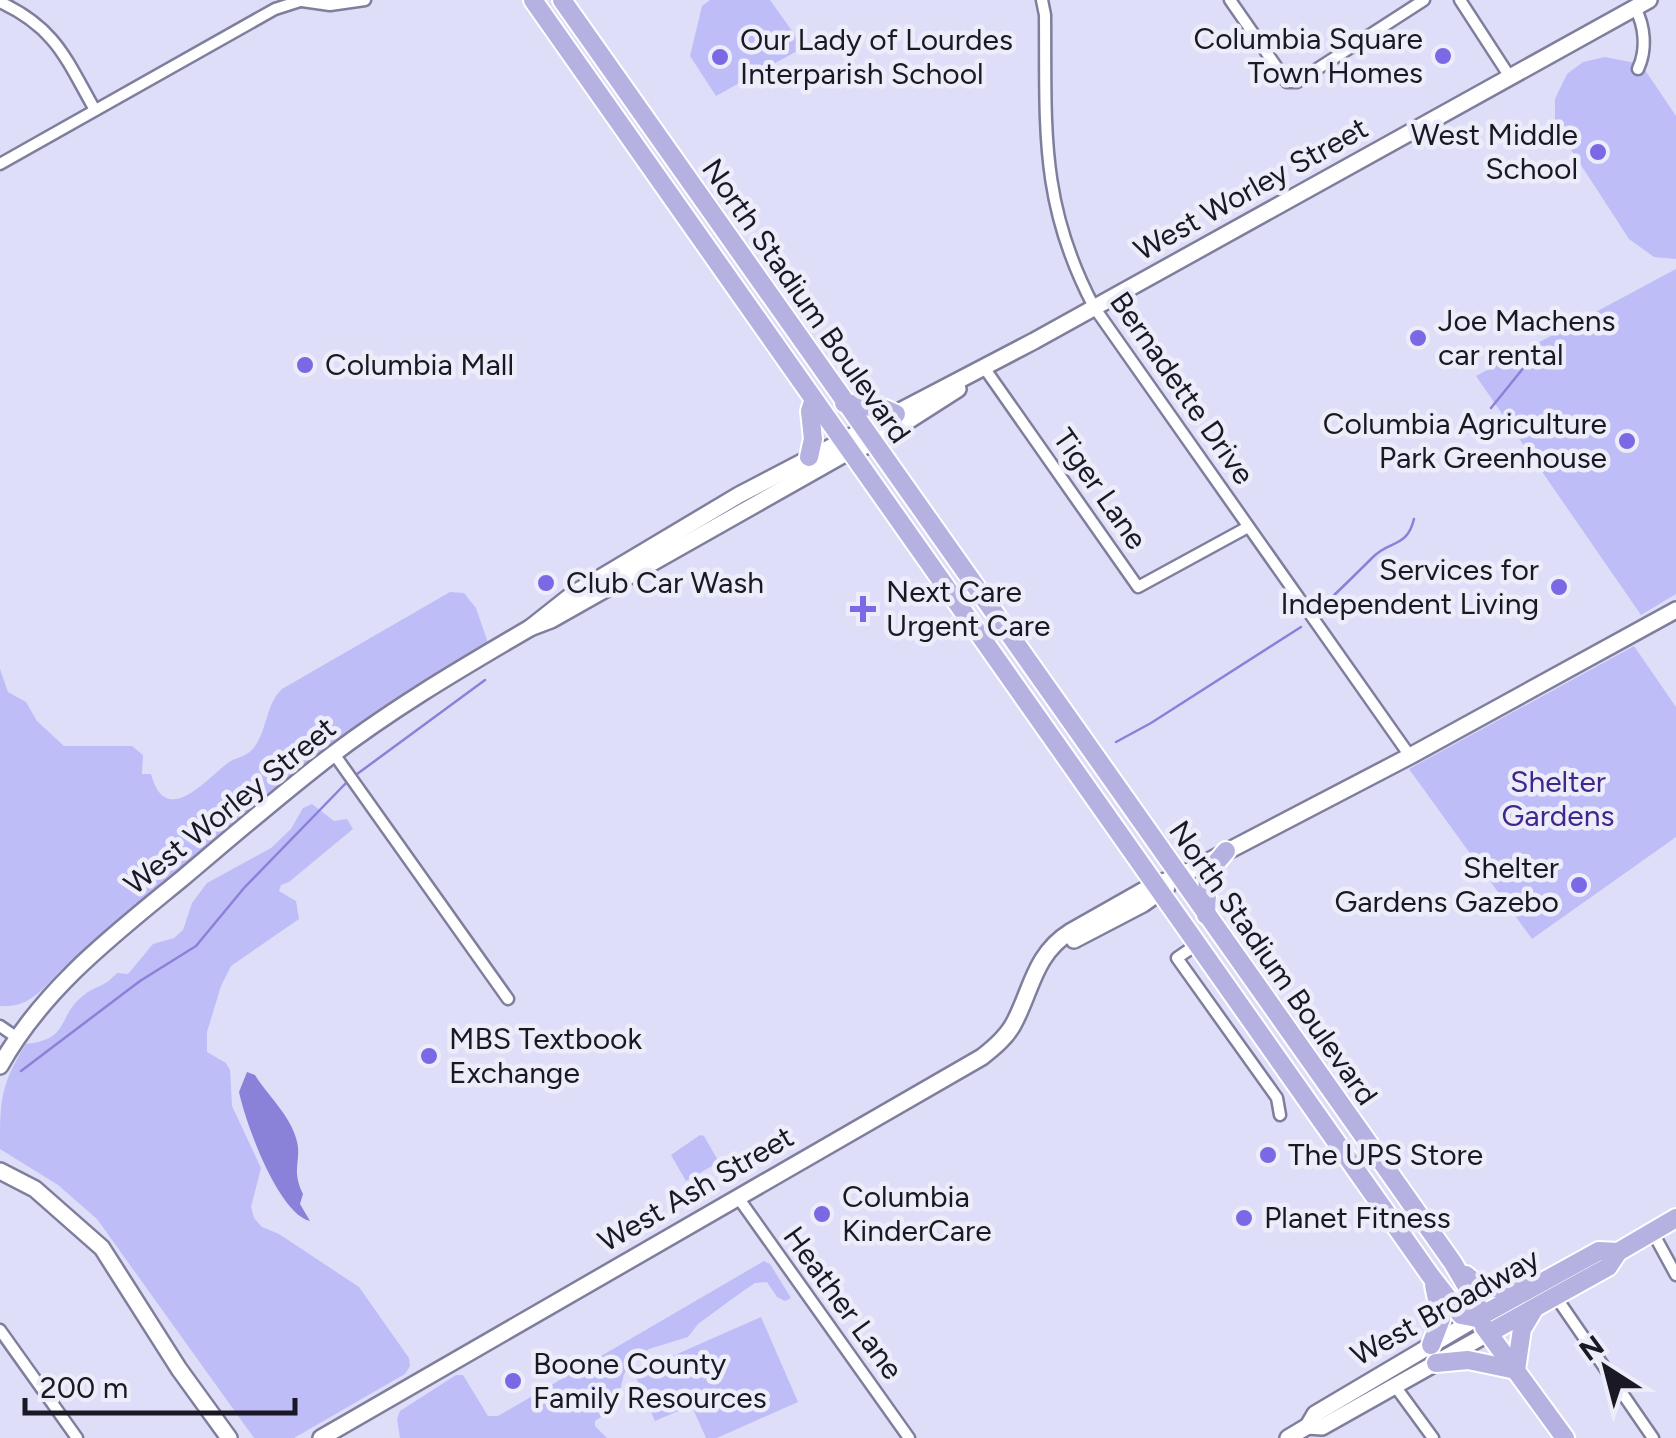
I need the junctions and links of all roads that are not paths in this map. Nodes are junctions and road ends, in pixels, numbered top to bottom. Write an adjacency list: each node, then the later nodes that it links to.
1 (302, 0): 2 (street); 13 (street)
2 (365, 0)
3 (533, 0): 17 (main road, North Stadium Boulevard)
4 (562, 0): 18 (main road, North Stadium Boulevard)
5 (1042, 0): 15 (street, Bernadette Drive)
6 (1230, 0): 7 (street)
7 (1424, 0)
8 (1460, 0): 12 (street)
9 (0, 2): 13 (street)
10 (1642, 4): 11 (street); 12 (street, West Worley Street)
11 (1638, 69)
12 (1510, 77): 15 (street, West Worley Street)
13 (95, 110): 14 (street)
14 (0, 164)
15 (1094, 307): 16 (street, West Worley Street); 23 (street, Bernadette Drive)
16 (983, 366): 19 (street, West Worley Street); 20 (street, West Worley Street); 23 (street, Tiger Lane)
17 (813, 402): 21 (main road, North Stadium Boulevard); 22 (main road)
18 (844, 403): 19 (main road); 20 (main road, North Stadium Boulevard)
19 (896, 414): 20 (street, West Worley Street)
20 (868, 438): 21 (street, West Worley Street); 29 (main road, North Stadium Boulevard)
21 (844, 446): 22 (street, West Worley Street); 25 (street, West Worley Street); 30 (main road, North Stadium Boulevard)
22 (809, 457): 25 (street, West Worley Street)
23 (1248, 528): 26 (street, Bernadette Drive)
24 (1676, 610): 26 (street, West Ash Street)
25 (530, 628): 27 (street, West Worley Street)
26 (1410, 756): 28 (street, West Ash Street)
27 (338, 761): 33 (street); 35 (street, West Worley Street)
28 (1226, 851): 29 (street, West Ash Street); 31 (main road)
29 (1178, 876): 30 (street, West Ash Street); 31 (main road, North Stadium Boulevard)
30 (1156, 890): 32 (main road, North Stadium Boulevard); 39 (street, West Ash Street)
31 (1206, 916): 43 (main road, North Stadium Boulevard)
32 (1196, 946): 37 (street); 44 (main road, North Stadium Boulevard)
33 (508, 999)
34 (0, 1026): 35 (street)
35 (16, 1038): 36 (street, West Worley Street)
36 (0, 1066)
37 (1280, 1115)
38 (0, 1170): 56 (street)
39 (736, 1196): 57 (street, West Ash Street); 58 (street, Heather Lane)
40 (1676, 1218): 41 (main road, West Broadway)
41 (1652, 1231): 42 (main road, West Broadway); 45 (street)
42 (1618, 1252): 46 (main road, West Broadway); 47 (main road, West Broadway)
43 (1453, 1263): 46 (main road); 49 (main road, North Stadium Boulevard)
44 (1430, 1275): 49 (main road, North Stadium Boulevard); 51 (main road)
45 (1676, 1275)
46 (1536, 1287): 49 (main road, West Broadway)
47 (1556, 1297): 48 (main road, West Broadway); 62 (street)
48 (1534, 1309): 49 (main road, West Broadway); 52 (main road)
49 (1483, 1326): 51 (street, West Broadway); 52 (main road)
50 (0, 1330): 55 (street)
51 (1433, 1354): 52 (main road); 53 (street, West Broadway); 54 (street, West Broadway)
52 (1516, 1370): 61 (main road)
53 (1395, 1386): 54 (street, West Broadway); 60 (street)
54 (1308, 1426): 59 (street, West Broadway)
55 (77, 1438)
56 (229, 1438)
57 (321, 1438)
58 (909, 1438)
59 (1288, 1438)
60 (1433, 1438)
61 (1565, 1438)
62 (1653, 1438)

